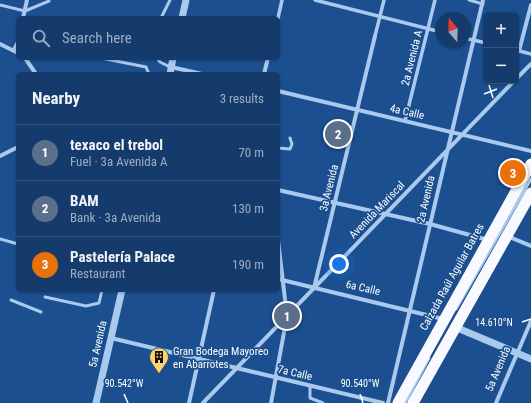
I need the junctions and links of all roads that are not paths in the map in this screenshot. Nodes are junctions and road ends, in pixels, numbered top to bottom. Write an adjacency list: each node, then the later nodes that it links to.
1 (27, 0): 13 (street)
2 (170, 0): 15 (lane)
3 (186, 0): 16 (street)
4 (282, 0): 17 (street)
5 (315, 0): 18 (street)
6 (384, 0): 18 (street, 3a Avenida)
7 (435, 0): 19 (street, 2a Avenida A)
8 (469, 0): 10 (lane)
9 (49, 1): 13 (lane)
10 (483, 2): 23 (street, 2a Avenida)
11 (0, 5): 13 (lane)
12 (531, 5): 27 (street)
13 (24, 11): 14 (street)
14 (23, 16)
15 (162, 16)
16 (182, 16)
17 (278, 16)
18 (380, 16): 19 (street); 21 (street, 3a Avenida)
19 (428, 28): 20 (street); 46 (street, 2a Avenida A)
20 (435, 30)
21 (375, 36): 45 (street, 3a Avenida)
22 (471, 39): 23 (street)
23 (475, 40): 24 (street); 47 (street, 2a Avenida)
24 (483, 42)
25 (0, 44): 28 (street)
26 (16, 46): 28 (street)
27 (519, 48)
28 (14, 50)
29 (519, 51): 30 (street)
30 (531, 54)
31 (26, 60): 38 (street)
32 (111, 60): 39 (lane)
33 (158, 60): 37 (lane)
34 (173, 60): 37 (street)
35 (268, 60): 41 (street)
36 (531, 64): 42 (street, Avenida Mariscal)
37 (171, 70): 40 (street)
38 (35, 72)
39 (148, 72)
40 (186, 72)
41 (264, 72)
42 (519, 76)
43 (511, 84): 48 (street, Avenida Mariscal)
44 (280, 91): 45 (street, 4a Calle)
45 (357, 110): 46 (street, 4a Calle); 59 (street, 3a Avenida)
46 (405, 121): 47 (street, 4a Calle)
47 (452, 131): 48 (street, 4a Calle); 52 (street, 2a Avenida)
48 (463, 134): 52 (street, Avenida Mariscal); 53 (street, 4a Calle)
49 (290, 138): 51 (lane)
50 (16, 148): 54 (street)
51 (280, 148)
52 (447, 150): 60 (street, Avenida Mariscal); 61 (street, 2a Avenida)
53 (531, 151)
54 (0, 156)
55 (531, 164): 64 (highway, Calzada Raúl Aguilar Batres)
56 (531, 179): 74 (lane)
57 (280, 190): 59 (street)
58 (531, 192): 62 (highway)
59 (334, 202): 60 (street); 68 (street, 3a Avenida)
60 (385, 214): 61 (street); 68 (street, Avenida Mariscal)
61 (430, 224): 64 (street); 75 (street, 2a Avenida)
62 (506, 236): 66 (street); 80 (highway)
63 (0, 239): 65 (lane)
64 (488, 240): 78 (highway, Calzada Raúl Aguilar Batres)
65 (16, 243)
66 (531, 246)
67 (280, 280): 68 (street, 6a Calle); 77 (street)
68 (314, 288): 75 (street, 6a Calle); 77 (street, Avenida Mariscal)
69 (102, 292): 72 (lane)
70 (122, 292): 81 (street, 5a Avenida)
71 (214, 292): 84 (street)
72 (45, 297)
73 (11, 300): 76 (lane)
74 (456, 310)
75 (409, 311): 78 (street, 6a Calle); 95 (street, 2a Avenida)
76 (42, 312)
77 (287, 316): 86 (street, Avenida Mariscal); 87 (street)
78 (443, 319): 96 (highway, Calzada Raúl Aguilar Batres)
79 (531, 321): 82 (street, 5a Avenida)
80 (456, 327): 82 (street); 98 (highway)
81 (111, 338): 84 (street, 7a Calle); 89 (street, 5a Avenida)
82 (517, 353): 85 (street); 99 (street, 5a Avenida)
83 (430, 357): 97 (lane)
84 (198, 359): 86 (street, 7a Calle); 90 (street)
85 (531, 359)
86 (237, 368): 87 (street, 7a Calle); 91 (street, Avenida Mariscal)
87 (276, 378): 88 (street, 7a Calle); 92 (street)
88 (310, 386): 93 (lane); 94 (street, 7a Calle)
89 (96, 403)
90 (189, 403)
91 (203, 403)
92 (271, 403)
93 (323, 403)
94 (383, 403)
95 (388, 403)
96 (398, 403)
97 (405, 403)
98 (413, 403)
99 (496, 403)

